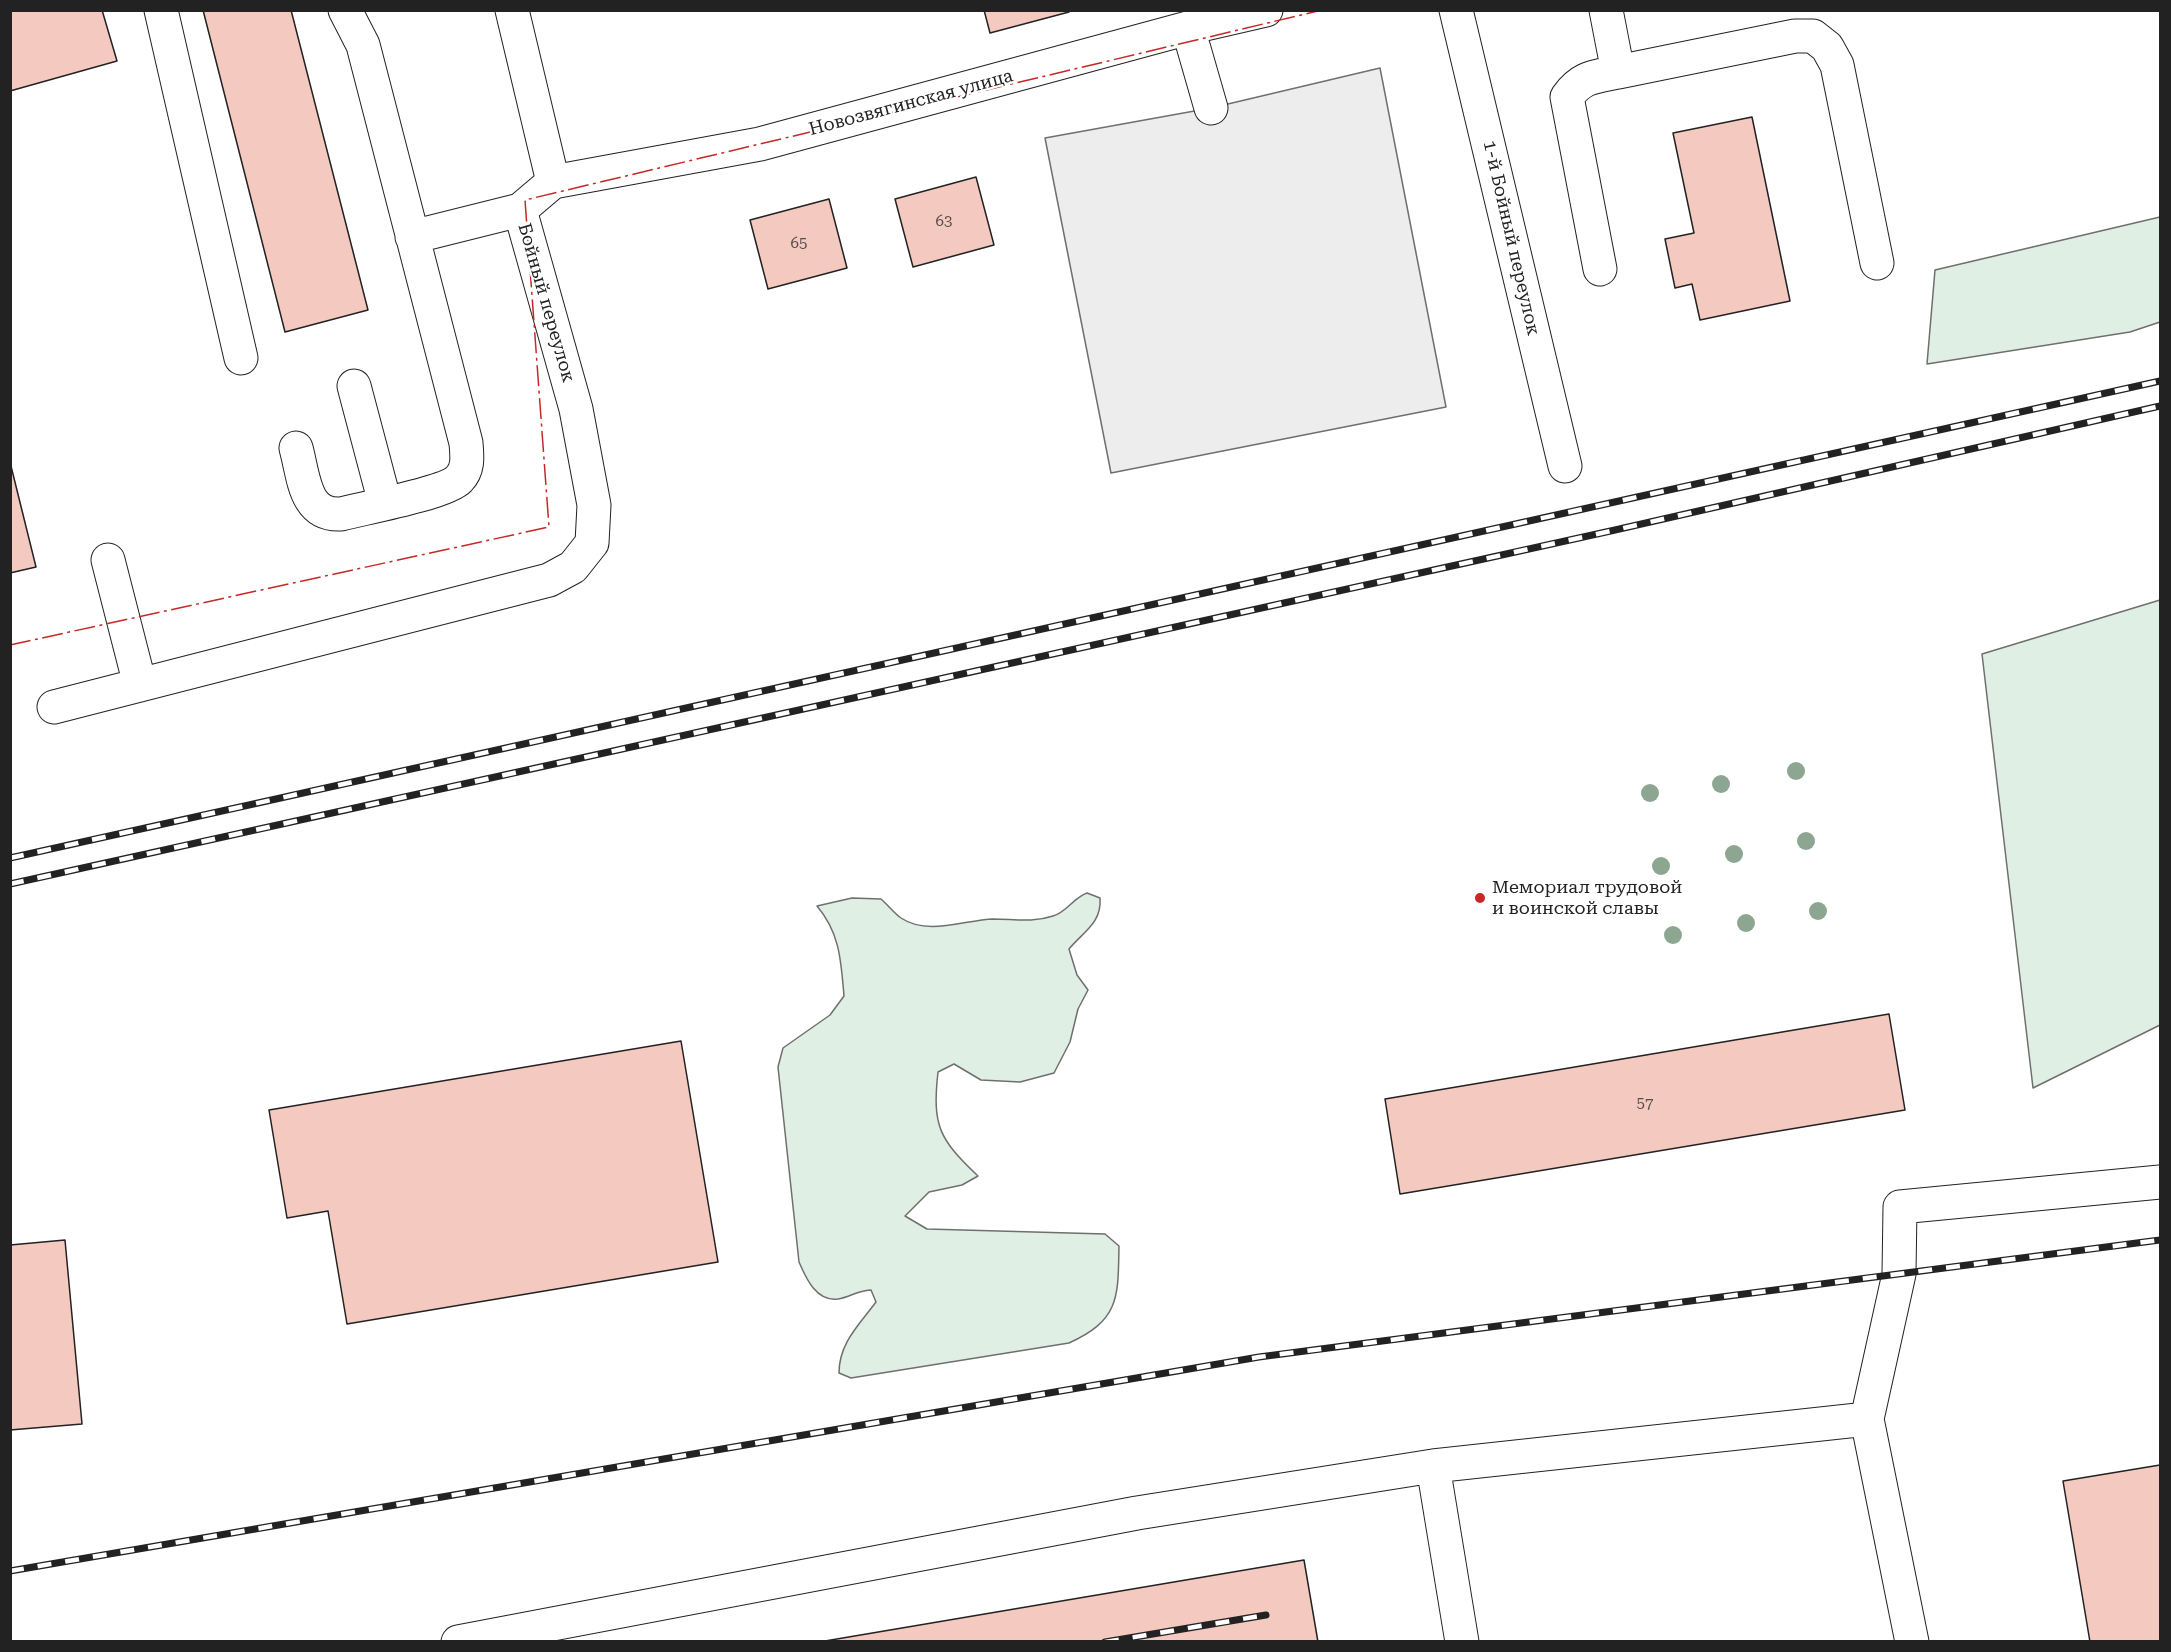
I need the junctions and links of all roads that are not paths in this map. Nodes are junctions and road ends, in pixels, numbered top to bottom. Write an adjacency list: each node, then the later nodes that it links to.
1 (161, 10): 15 (street)
2 (345, 10): 12 (street)
3 (512, 10): 10 (street)
4 (1266, 10): 7 (street, Новозвягинская улица)
5 (1456, 10): 18 (street, 1-й Бойный переулок)
6 (1606, 10): 8 (street)
7 (1188, 28): 9 (street); 10 (street, Новозвягинская улица)
8 (1618, 72): 13 (street); 14 (street)
9 (1211, 108)
10 (553, 182): 11 (street, Бойный переулок)
11 (520, 210): 12 (street); 21 (street, Бойный переулок)
12 (412, 237): 19 (street)
13 (1877, 263)
14 (1600, 269)
15 (241, 358)
16 (354, 386): 19 (street)
17 (296, 448): 19 (street)
18 (1565, 466)
19 (385, 502)
20 (108, 560): 21 (street)
21 (140, 685): 22 (street, Бойный переулок)
22 (54, 707)
23 (2160, 1182): 24 (street)
24 (1867, 1419): 25 (street); 28 (street)
25 (1433, 1466): 26 (street); 27 (street)
26 (458, 1641)
27 (1461, 1641)
28 (1912, 1641)

